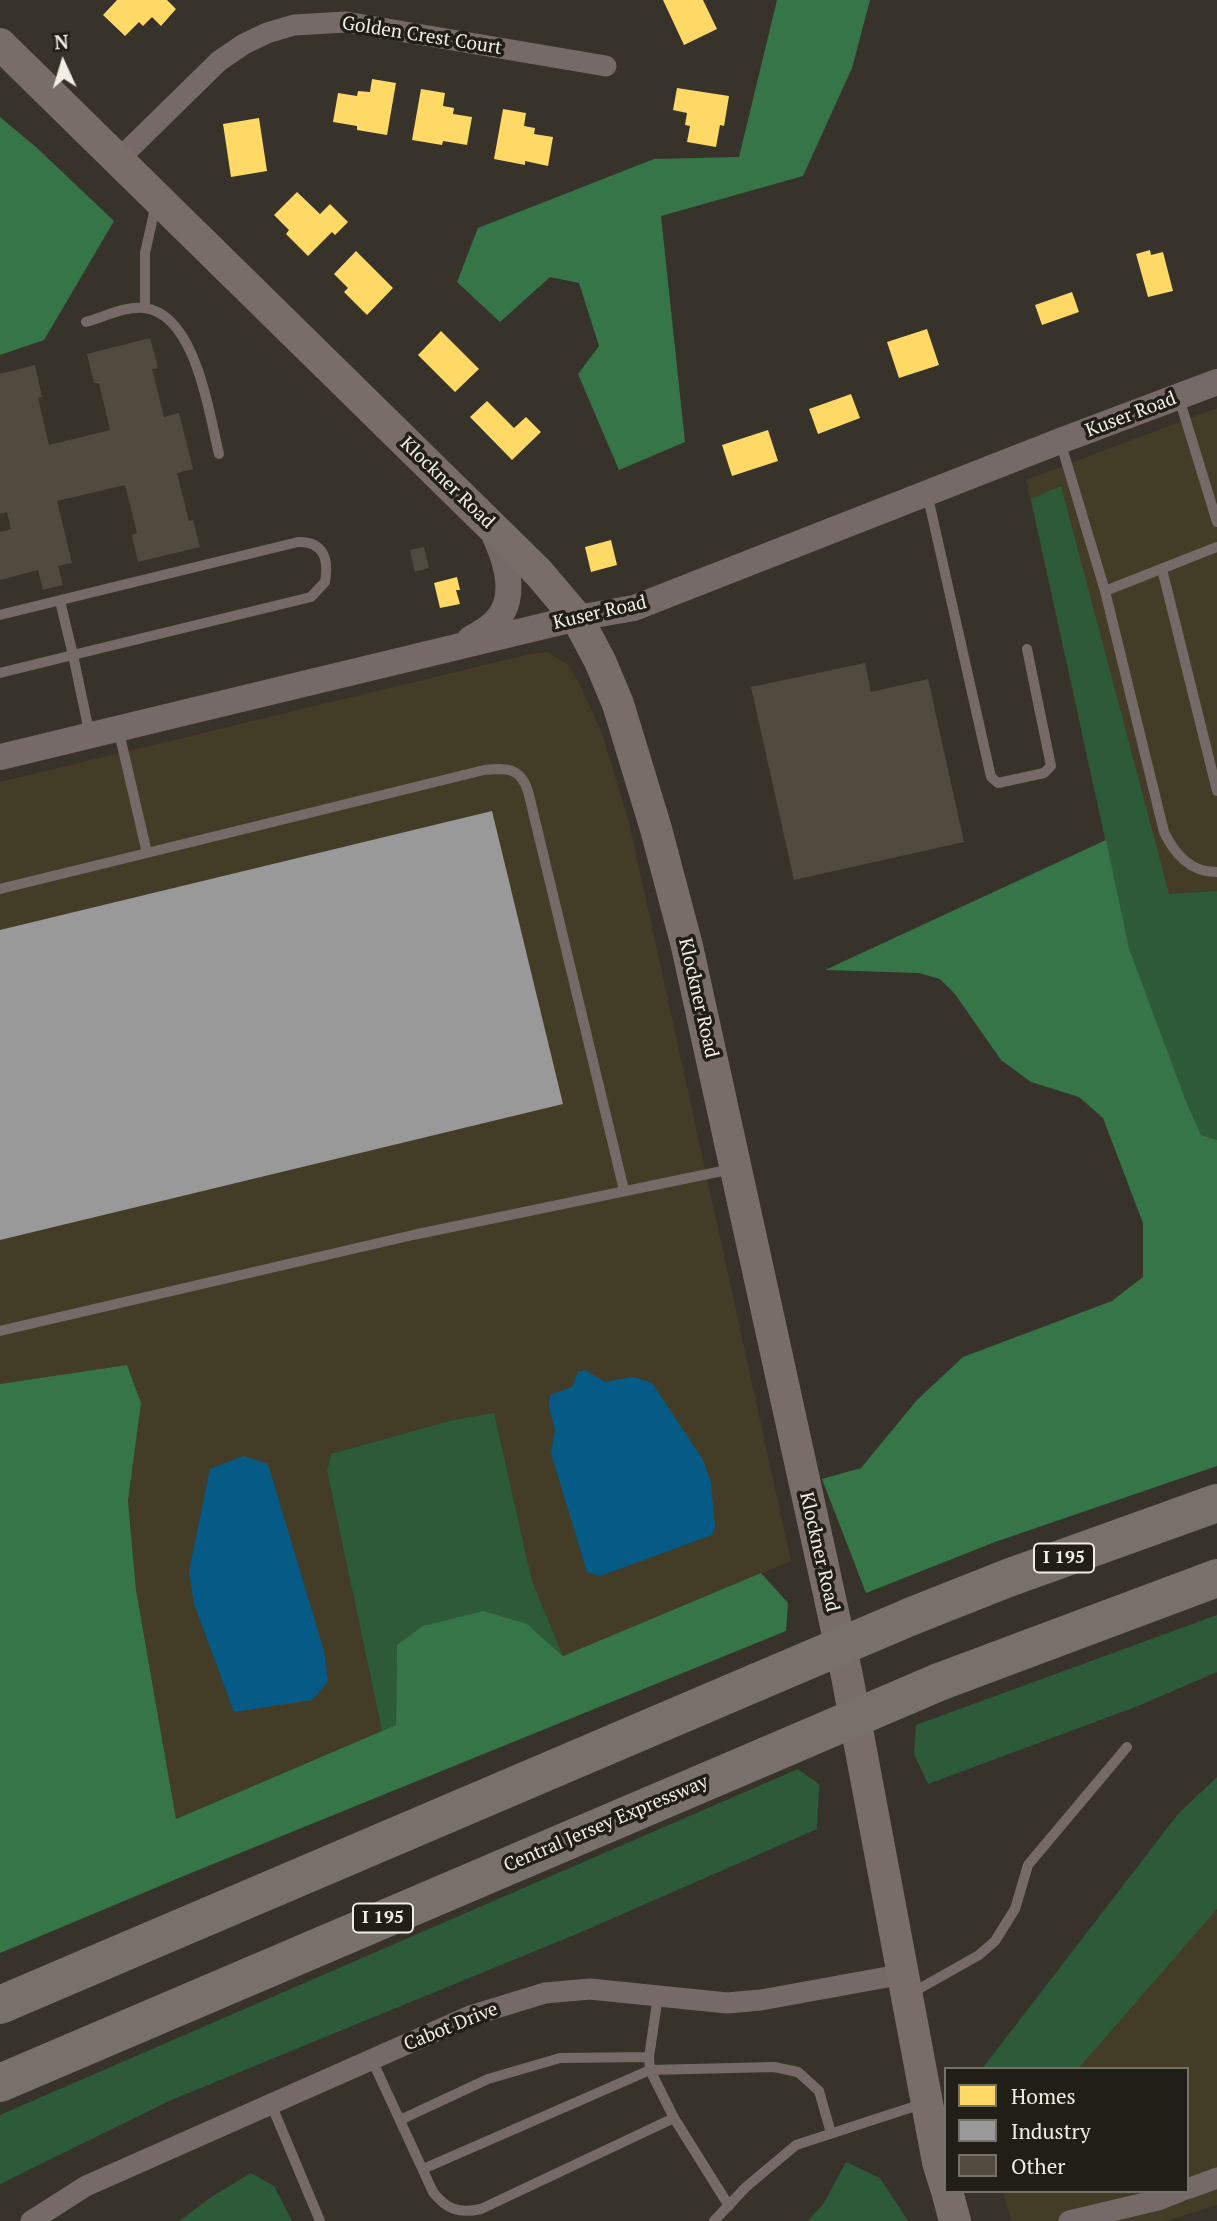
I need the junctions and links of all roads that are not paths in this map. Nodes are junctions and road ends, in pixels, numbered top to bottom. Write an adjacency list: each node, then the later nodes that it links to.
1 (0, 44): 3 (main road, Klockner Road)
2 (606, 66): 3 (street, Golden Crest Court)
3 (118, 160): 4 (main road, Klockner Road)
4 (158, 198): 5 (lane); 13 (main road, Klockner Road)
5 (145, 308): 6 (lane); 10 (lane)
6 (86, 322)
7 (1217, 382): 8 (street, Kuser Road)
8 (1179, 397): 9 (street, Kuser Road); 12 (lane)
9 (1060, 441): 11 (street, Kuser Road); 16 (lane)
10 (219, 454)
11 (927, 493): 19 (street, Kuser Road); 21 (lane)
12 (1217, 522)
13 (490, 525): 19 (main road, Klockner Road); 20 (street)
14 (1217, 547): 15 (lane)
15 (1162, 569): 16 (lane); 27 (lane)
16 (1105, 591): 29 (lane)
17 (60, 601): 18 (lane); 22 (lane); 22 (lane)
18 (0, 615)
19 (577, 618): 20 (street, Kuser Road); 31 (main road, Klockner Road)
20 (451, 649): 24 (street, Kuser Road)
21 (1027, 649)
22 (73, 655): 23 (lane); 25 (lane)
23 (0, 673)
24 (118, 729): 25 (street, Kuser Road); 28 (lane)
25 (90, 736): 26 (street, Kuser Road)
26 (0, 757)
27 (1217, 791)
28 (147, 853): 30 (lane); 32 (lane)
29 (1217, 872)
30 (0, 889)
31 (735, 1168): 32 (lane); 37 (main road, Klockner Road)
32 (624, 1190): 33 (lane)
33 (0, 1331)
34 (1217, 1503): 39 (highway, I 195, bridge)
35 (1217, 1578): 43 (highway, Central Jersey Expressway / I 195, bridge)
36 (1127, 1747): 37 (lane)
37 (906, 1985): 38 (street, Cabot Drive); 44 (main road, Klockner Road)
38 (658, 1996): 40 (lane); 41 (street, Cabot Drive)
39 (0, 2005)
40 (649, 2057): 42 (lane); 47 (lane)
41 (372, 2060): 45 (street, Cabot Drive); 47 (lane)
42 (650, 2070): 46 (lane); 48 (lane); 49 (lane)
43 (0, 2083)
44 (927, 2102): 48 (lane); 51 (main road, Klockner Road)
45 (271, 2104): 56 (street, Cabot Drive); 57 (lane)
46 (674, 2119): 49 (lane); 55 (lane)
47 (400, 2120): 49 (lane)
48 (831, 2133): 55 (lane)
49 (423, 2169)
50 (1217, 2179): 52 (street)
51 (944, 2182)
52 (1189, 2188)
53 (947, 2193): 59 (main road, Klockner Road)
54 (1176, 2193): 60 (street)
55 (729, 2206): 58 (lane)
56 (31, 2221)
57 (320, 2221)
58 (714, 2221)
59 (955, 2221)
60 (1069, 2221)

